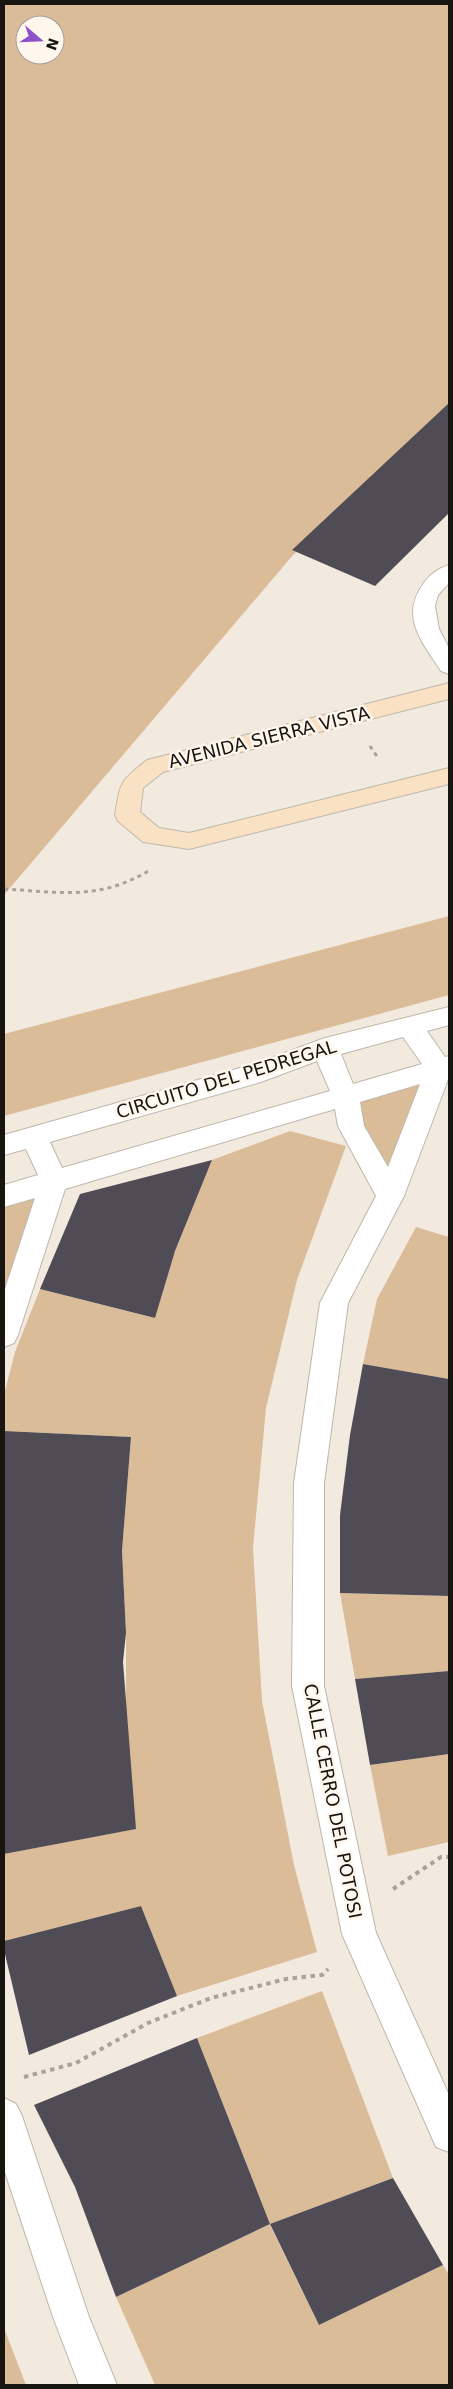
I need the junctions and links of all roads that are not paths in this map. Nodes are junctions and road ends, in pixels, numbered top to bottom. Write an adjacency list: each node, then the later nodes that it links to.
1 (449, 572): 2 (street)
2 (449, 666)
3 (449, 691): 4 (main road, AVENIDA SIERRA VISTA)
4 (449, 776)
5 (449, 1016): 6 (street, CIRCUITO DEL PEDREGAL)
6 (410, 1027): 7 (street, CIRCUITO DEL PEDREGAL); 8 (street)
7 (325, 1048): 9 (street); 10 (street, CIRCUITO DEL PEDREGAL)
8 (444, 1067): 9 (street); 14 (street, CALLE CERRO DEL POTOSI)
9 (346, 1098): 12 (street); 14 (street)
10 (34, 1136): 11 (street, CIRCUITO DEL PEDREGAL); 12 (street)
11 (4, 1145)
12 (54, 1181): 13 (street); 15 (street)
13 (4, 1196)
14 (390, 1196): 17 (street, CALLE CERRO DEL POTOSI)
15 (4, 1335)
16 (4, 2116): 18 (street)
17 (449, 2134)
18 (98, 2385)

